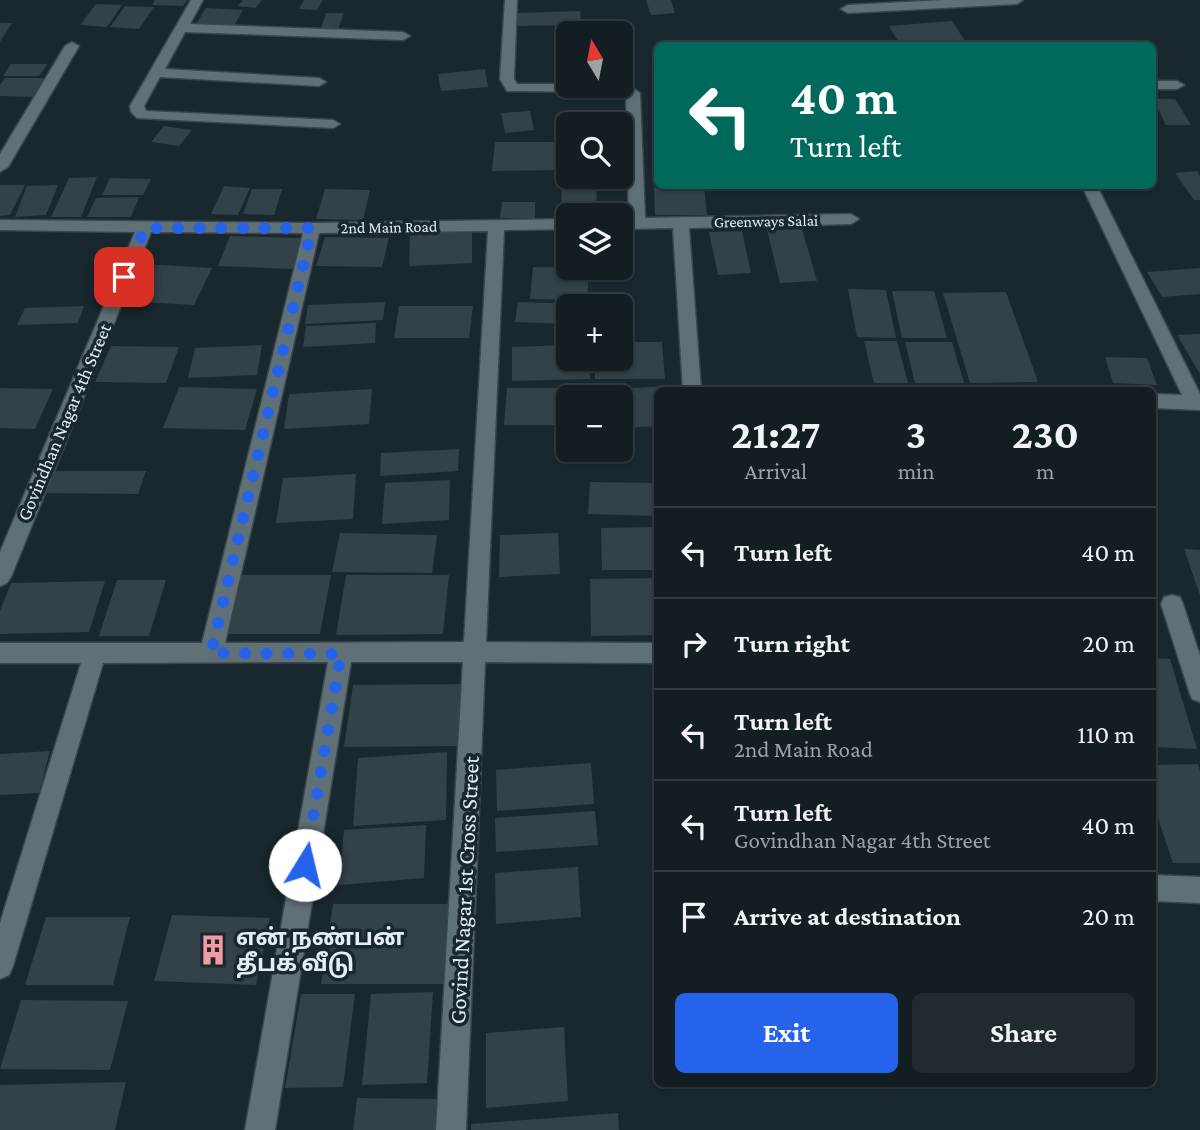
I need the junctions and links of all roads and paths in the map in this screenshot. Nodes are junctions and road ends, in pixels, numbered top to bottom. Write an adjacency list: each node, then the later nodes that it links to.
1 (197, 0): 6 (street)
2 (511, 0): 16 (street)
3 (1017, 0): 4 (street)
4 (989, 1): 5 (street)
5 (848, 9)
6 (181, 28): 7 (street); 9 (street)
7 (403, 36)
8 (72, 46): 14 (street)
9 (156, 73): 10 (street); 13 (street)
10 (319, 82)
11 (1156, 85): 12 (street)
12 (1177, 85)
13 (333, 124)
14 (0, 167)
15 (1091, 189): 27 (street)
16 (630, 203)
17 (851, 219): 18 (street, Greenways Salai)
18 (681, 223): 20 (street); 25 (street)
19 (556, 224): 22 (street, 2nd Main Road)
20 (633, 224)
21 (0, 225): 23 (street, 2nd Main Road)
22 (496, 225): 24 (street, 2nd Main Road); 30 (street, Govind Nagar 1st Cross Street)
23 (145, 228): 24 (street, 2nd Main Road); 28 (street, Govindhan Nagar 4th Street)
24 (312, 228): 33 (street)
25 (692, 387)
26 (1156, 401): 27 (street)
27 (1198, 403)
28 (0, 577)
29 (1172, 604): 36 (street)
30 (476, 651): 34 (street); 35 (street); 41 (street, Govind Nagar 1st Cross Street)
31 (0, 653): 32 (street)
32 (95, 653): 33 (street); 39 (street)
33 (211, 653): 35 (street)
34 (654, 653)
35 (341, 654): 40 (street)
36 (1200, 691)
37 (1156, 888): 38 (street)
38 (1200, 890)
39 (0, 966)
40 (260, 1130)
41 (451, 1130)

